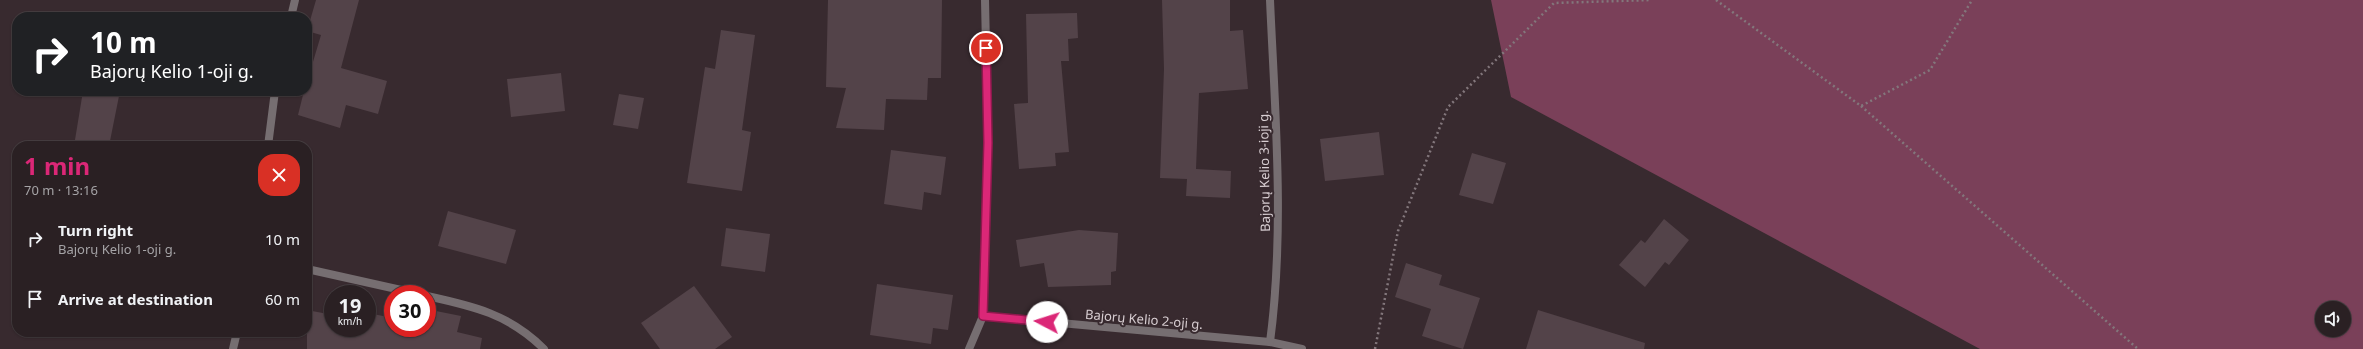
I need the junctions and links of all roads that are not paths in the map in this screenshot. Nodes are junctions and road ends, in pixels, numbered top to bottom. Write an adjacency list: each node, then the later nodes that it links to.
1 (295, 0): 4 (street)
2 (985, 0): 10 (street)
3 (1270, 0): 12 (street, Bajorų Kelio 3-ioji g.)
4 (292, 12)
5 (274, 96): 6 (street)
6 (269, 141)
7 (312, 269): 8 (street)
8 (384, 286)
9 (436, 298): 14 (street)
10 (983, 316): 12 (street, Bajorų Kelio 2-oji g.); 15 (street)
11 (236, 337): 13 (street)
12 (1270, 342): 16 (street, Bajorų Kelio 2-oji g.)
13 (233, 349)
14 (544, 349)
15 (969, 349)
16 (1302, 349)

